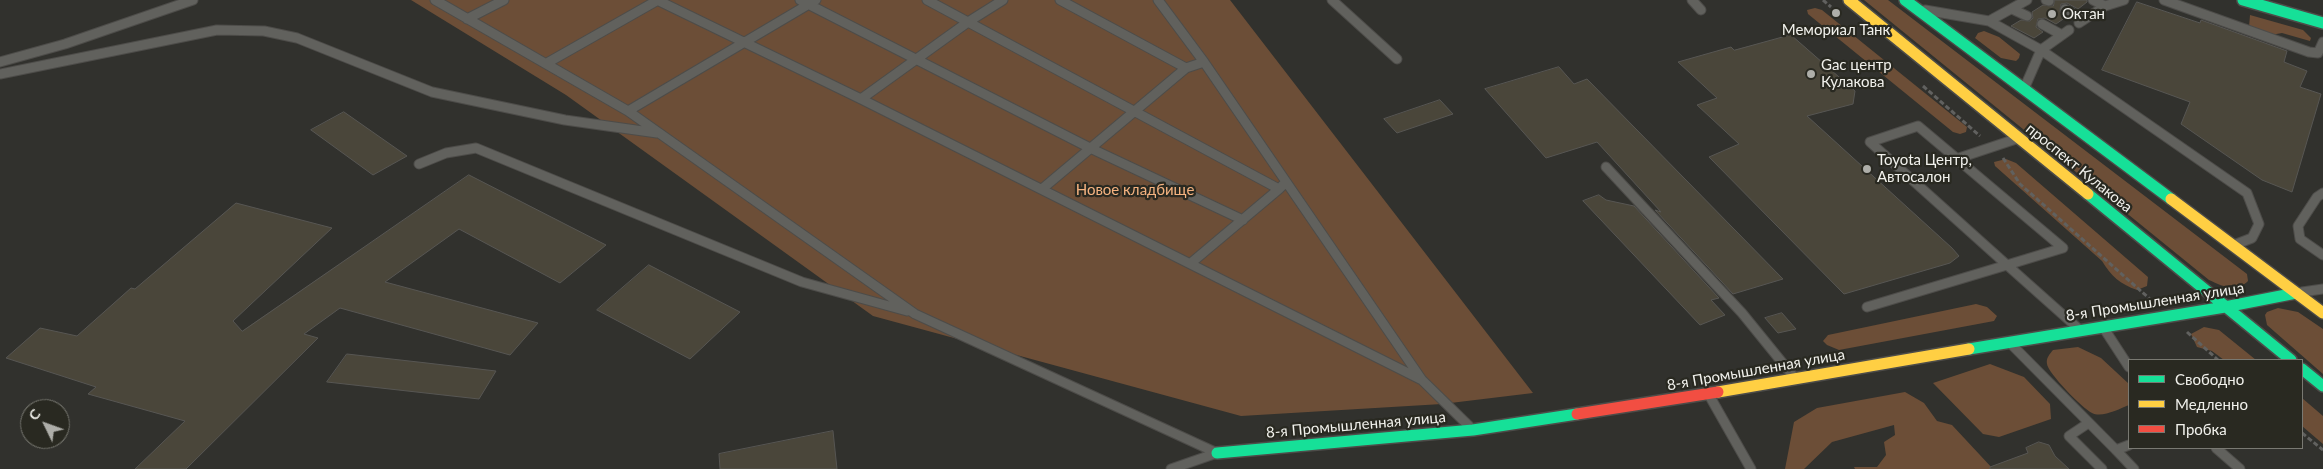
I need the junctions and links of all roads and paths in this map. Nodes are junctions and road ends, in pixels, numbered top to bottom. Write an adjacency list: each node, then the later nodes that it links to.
1 (192, 0): 40 (lane)
2 (435, 0): 28 (lane)
3 (504, 0): 28 (lane)
4 (658, 0): 35 (lane); 42 (lane)
5 (800, 0): 20 (lane)
6 (927, 0): 30 (lane)
7 (1003, 0): 30 (lane)
8 (1060, 0): 43 (lane)
9 (1158, 0): 41 (lane)
10 (1332, 0): 39 (lane)
11 (1692, 0): 24 (lane)
12 (1823, 0): 26 (path)
13 (1848, 0): 51 (main road, проспект Кулакова)
14 (1905, 0): 23 (main road, проспект Кулакова)
15 (2027, 0): 22 (lane)
16 (2093, 0): 21 (lane)
17 (2124, 0): 21 (lane)
18 (2164, 0): 36 (lane)
19 (2243, 0): 31 (main road)
20 (812, 2): 35 (lane); 38 (lane)
21 (2105, 6): 25 (lane)
22 (2012, 8): 27 (lane); 29 (lane)
23 (1916, 9): 29 (lane); 46 (main road, проспект Кулакова)
24 (1700, 10)
25 (2065, 10)
26 (1838, 13)
27 (2026, 16)
28 (466, 19): 42 (lane)
29 (1989, 21): 37 (lane)
30 (968, 22): 38 (lane); 49 (lane)
31 (2323, 22)
32 (2042, 24): 34 (lane)
33 (2069, 30): 34 (lane)
34 (2062, 35): 37 (lane)
35 (744, 42): 47 (lane); 48 (lane)
36 (2323, 42)
37 (2041, 50): 46 (lane); 61 (lane)
38 (915, 59): 47 (lane); 53 (lane)
39 (1397, 59)
40 (0, 62)
41 (1204, 62): 43 (lane); 57 (lane)
42 (547, 63): 48 (lane)
43 (1186, 68): 49 (lane)
44 (0, 74): 50 (lane)
45 (1921, 84): 52 (path)
46 (2024, 89): 61 (main road, проспект Кулакова)
47 (861, 99): 58 (lane)
48 (628, 111): 50 (lane)
49 (1133, 112): 53 (lane); 57 (lane)
50 (660, 134): 70 (lane)
51 (2019, 138): 52 (lane); 68 (main road, проспект Кулакова)
52 (1992, 147): 54 (lane); 71 (path)
53 (1090, 148): 58 (lane); 60 (lane)
54 (1956, 159): 64 (lane); 64 (lane)
55 (419, 164): 70 (lane)
56 (1606, 167): 79 (lane)
57 (1282, 186): 60 (lane); 80 (lane)
58 (1042, 189): 63 (lane)
59 (2323, 194): 62 (lane)
60 (1243, 220): 63 (lane)
61 (2232, 246): 66 (main road, проспект Кулакова)
62 (2323, 255)
63 (1191, 263): 80 (lane)
64 (2008, 264): 67 (lane); 73 (lane)
65 (2323, 289): 66 (lane)
66 (2296, 293): 68 (main road, 8-я Промышленная улица); 69 (main road, проспект Кулакова)
67 (1867, 307)
68 (2225, 307): 71 (main road, 8-я Промышленная улица); 76 (main road, проспект Кулакова)
69 (2323, 313)
70 (915, 314): 90 (lane)
71 (2170, 317): 72 (main road, 8-я Промышленная улица); 75 (path)
72 (2103, 326): 73 (main road, 8-я Промышленная улица); 77 (lane)
73 (2080, 330): 74 (main road, 8-я Промышленная улица)
74 (2009, 342): 79 (main road, 8-я Промышленная улица); 83 (lane)
75 (2217, 359)
76 (2290, 359)
77 (2128, 365)
78 (2303, 370): 81 (main road)
79 (1795, 379): 82 (main road, 8-я Промышленная улица)
80 (1422, 380): 84 (lane)
81 (2323, 386)
82 (1708, 394): 84 (main road, 8-я Промышленная улица); 92 (lane)
83 (2087, 424): 88 (lane); 93 (lane)
84 (1473, 430): 90 (main road, 8-я Промышленная улица)
85 (2303, 434): 89 (path)
86 (2128, 445): 88 (lane)
87 (2217, 449): 95 (lane)
88 (2116, 450): 94 (lane)
89 (2323, 450)
90 (1217, 453): 91 (lane)
91 (1170, 469)
92 (1751, 469)
93 (2102, 469)
94 (2134, 469)
95 (2240, 469)

